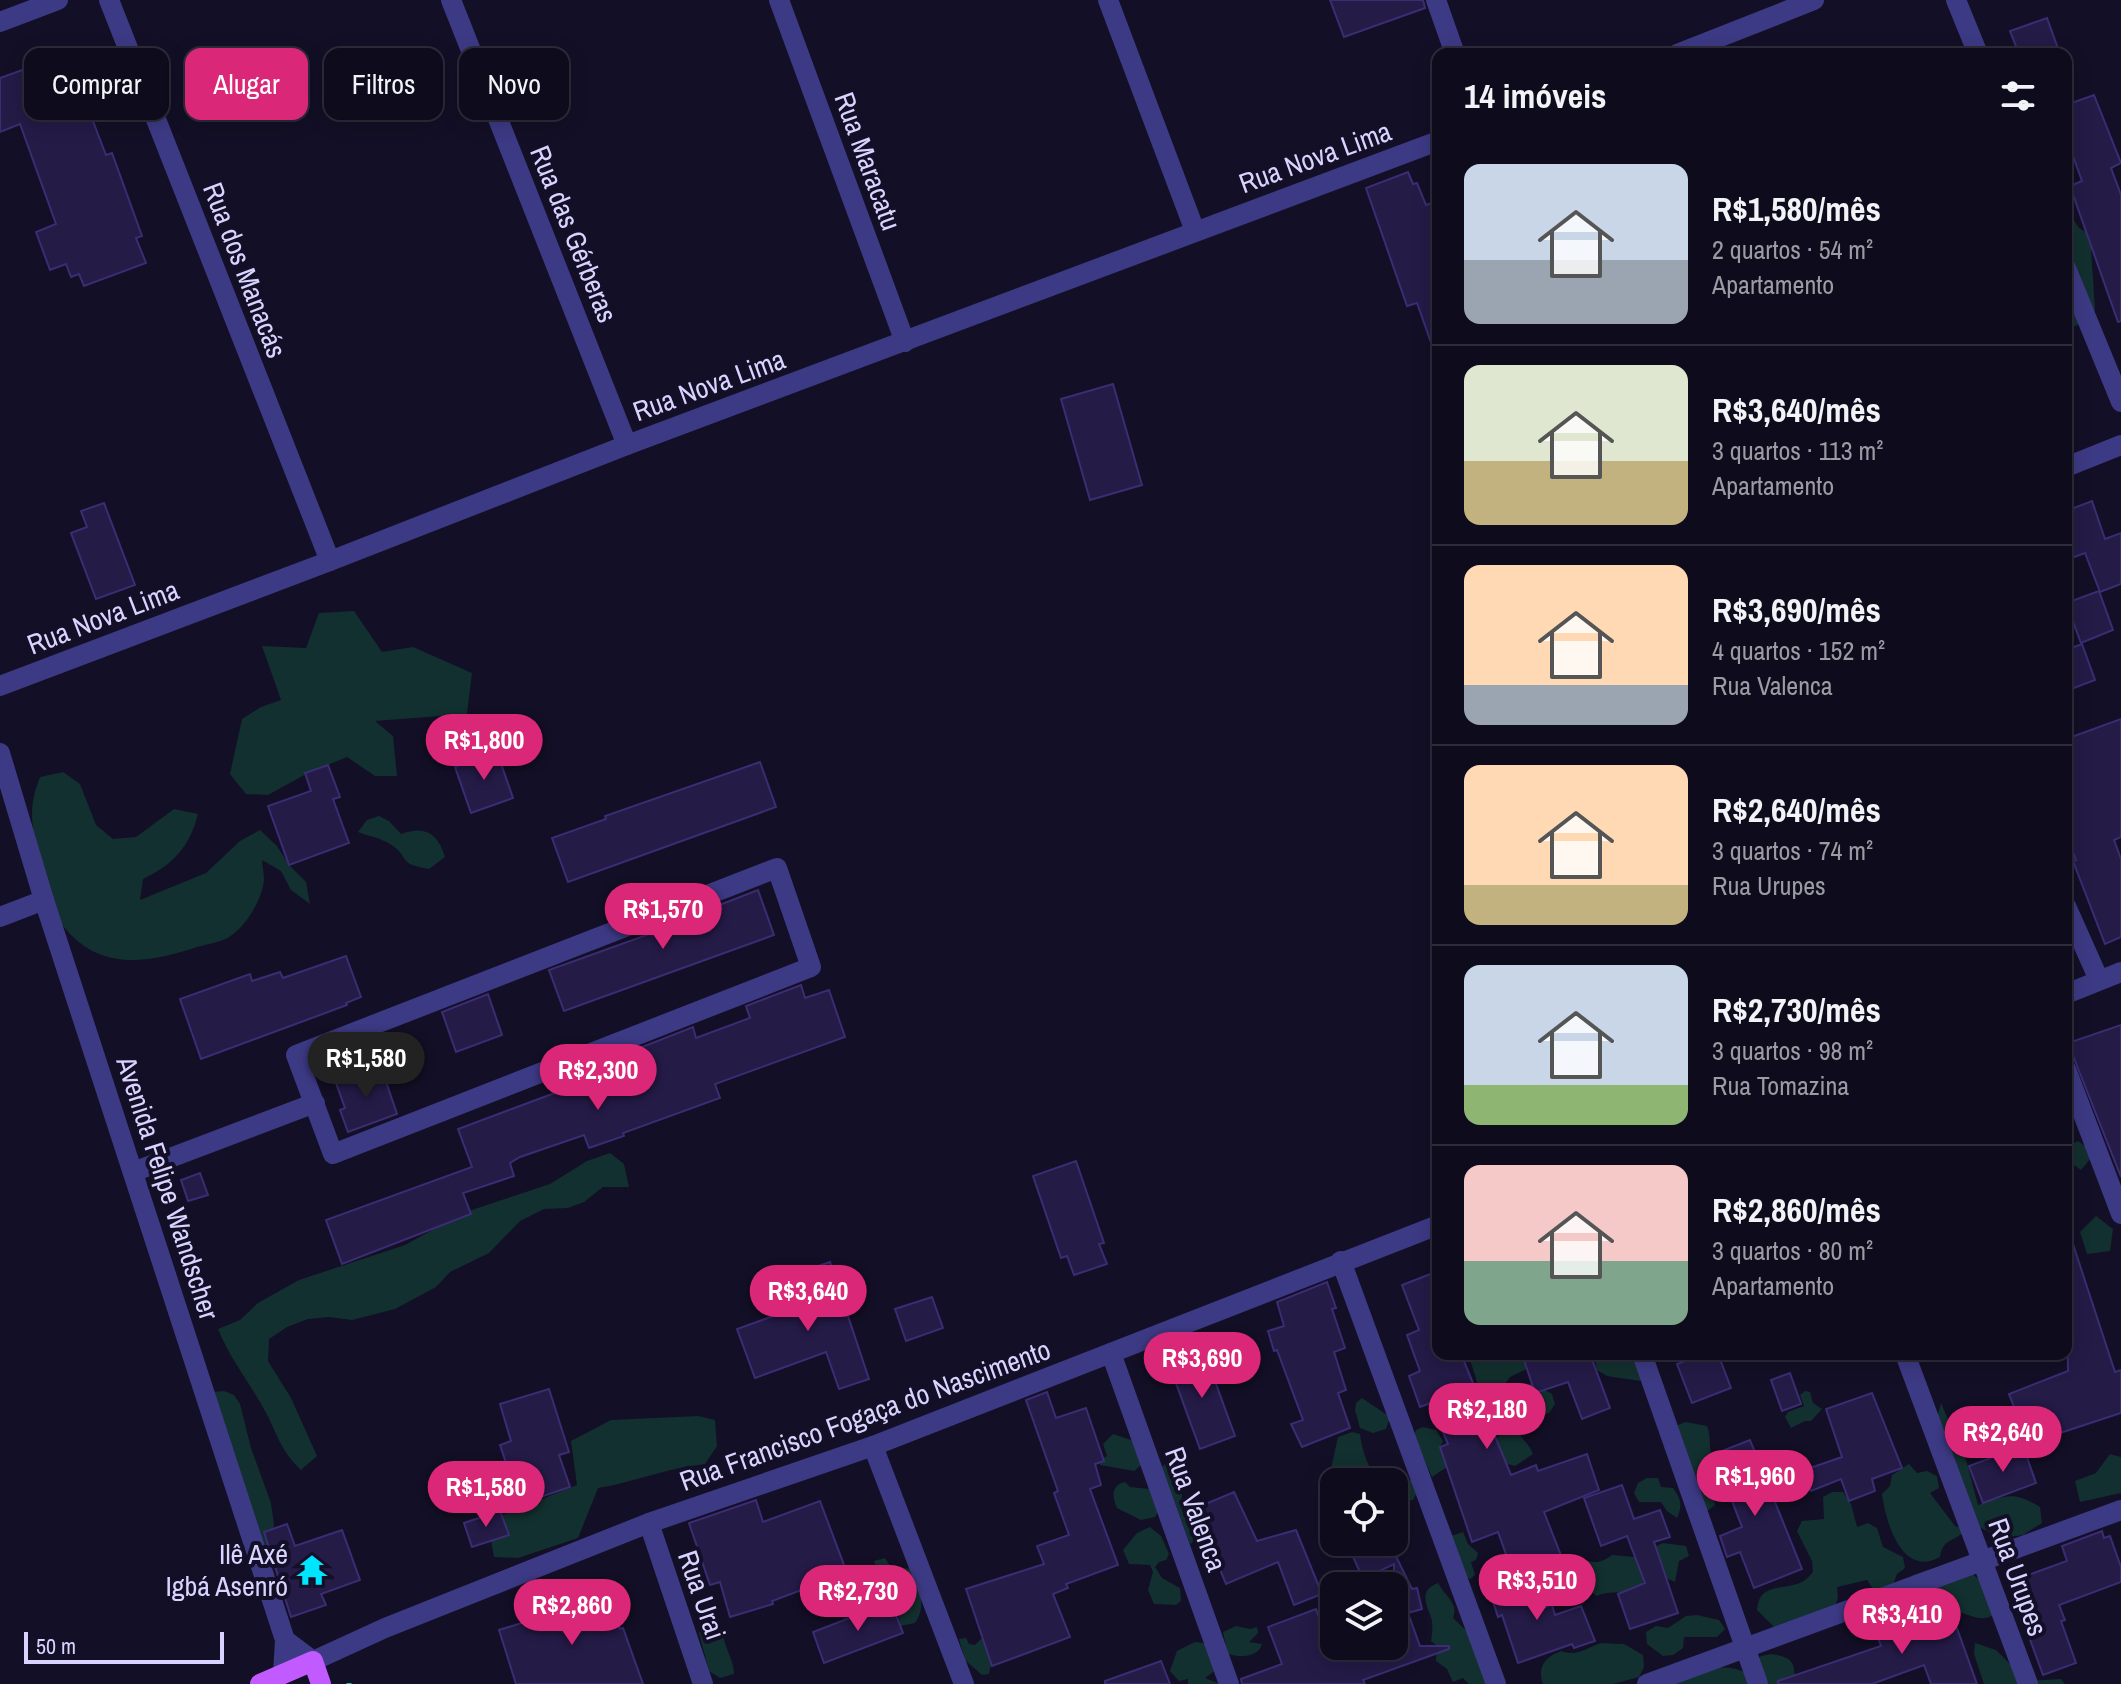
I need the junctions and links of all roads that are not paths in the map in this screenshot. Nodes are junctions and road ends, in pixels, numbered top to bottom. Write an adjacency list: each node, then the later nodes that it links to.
1 (58, 0): 9 (street)
2 (109, 0): 21 (street, Rua dos Manacás)
3 (451, 0): 18 (street, Rua das Gérberas)
4 (779, 0): 16 (street, Rua Maracatu)
5 (1108, 0): 14 (street)
6 (1436, 0): 10 (street)
7 (1814, 0): 11 (street)
8 (1956, 0): 12 (street)
9 (0, 22)
10 (1453, 48)
11 (1707, 48)
12 (1976, 48)
13 (1432, 143): 14 (street, Rua Nova Lima)
14 (1195, 231): 16 (street, Rua Nova Lima)
15 (2072, 283): 17 (street)
16 (905, 342): 18 (street, Rua Nova Lima)
17 (2121, 402)
18 (627, 445): 21 (street, Rua Nova Lima)
19 (2121, 445): 20 (street)
20 (2072, 465)
21 (330, 561): 22 (street, Rua Nova Lima)
22 (0, 686)
23 (0, 753): 24 (street, Avenida Felipe Wandscher)
24 (44, 900): 25 (street); 32 (street, Avenida Felipe Wandscher)
25 (0, 917)
26 (2072, 919): 28 (street)
27 (2121, 972): 28 (street)
28 (2099, 980): 29 (street)
29 (2072, 991)
30 (2072, 1085): 33 (street)
31 (315, 1103): 31 (street); 32 (street)
32 (133, 1172): 43 (street, Avenida Felipe Wandscher)
33 (2121, 1214)
34 (1432, 1227): 35 (street, Rua Francisco Fogaça do Nascimento)
35 (1341, 1261): 36 (street, Rua Francisco Fogaça do Nascimento); 52 (street)
36 (1111, 1353): 39 (street, Rua Francisco Fogaça do Nascimento); 51 (street, Rua Valenca)
37 (1644, 1360): 44 (street)
38 (1907, 1360): 42 (street, Rua Urupes)
39 (873, 1446): 41 (street, Rua Francisco Fogaça do Nascimento); 50 (street)
40 (2121, 1510): 42 (street)
41 (649, 1523): 45 (street, Rua Francisco Fogaça do Nascimento); 49 (street, Rua Urai)
42 (1983, 1561): 44 (street); 55 (street, Rua Urupes)
43 (285, 1640): 45 (street); 46 (street, Avenida Felipe Wandscher)
44 (1744, 1648): 53 (street); 54 (street)
45 (313, 1661): 46 (main road); 48 (main road)
46 (285, 1679): 47 (main road)
47 (260, 1684)
48 (321, 1684)
49 (703, 1684)
50 (964, 1684)
51 (1229, 1684)
52 (1496, 1684)
53 (1647, 1684)
54 (1758, 1684)
55 (2028, 1684)

